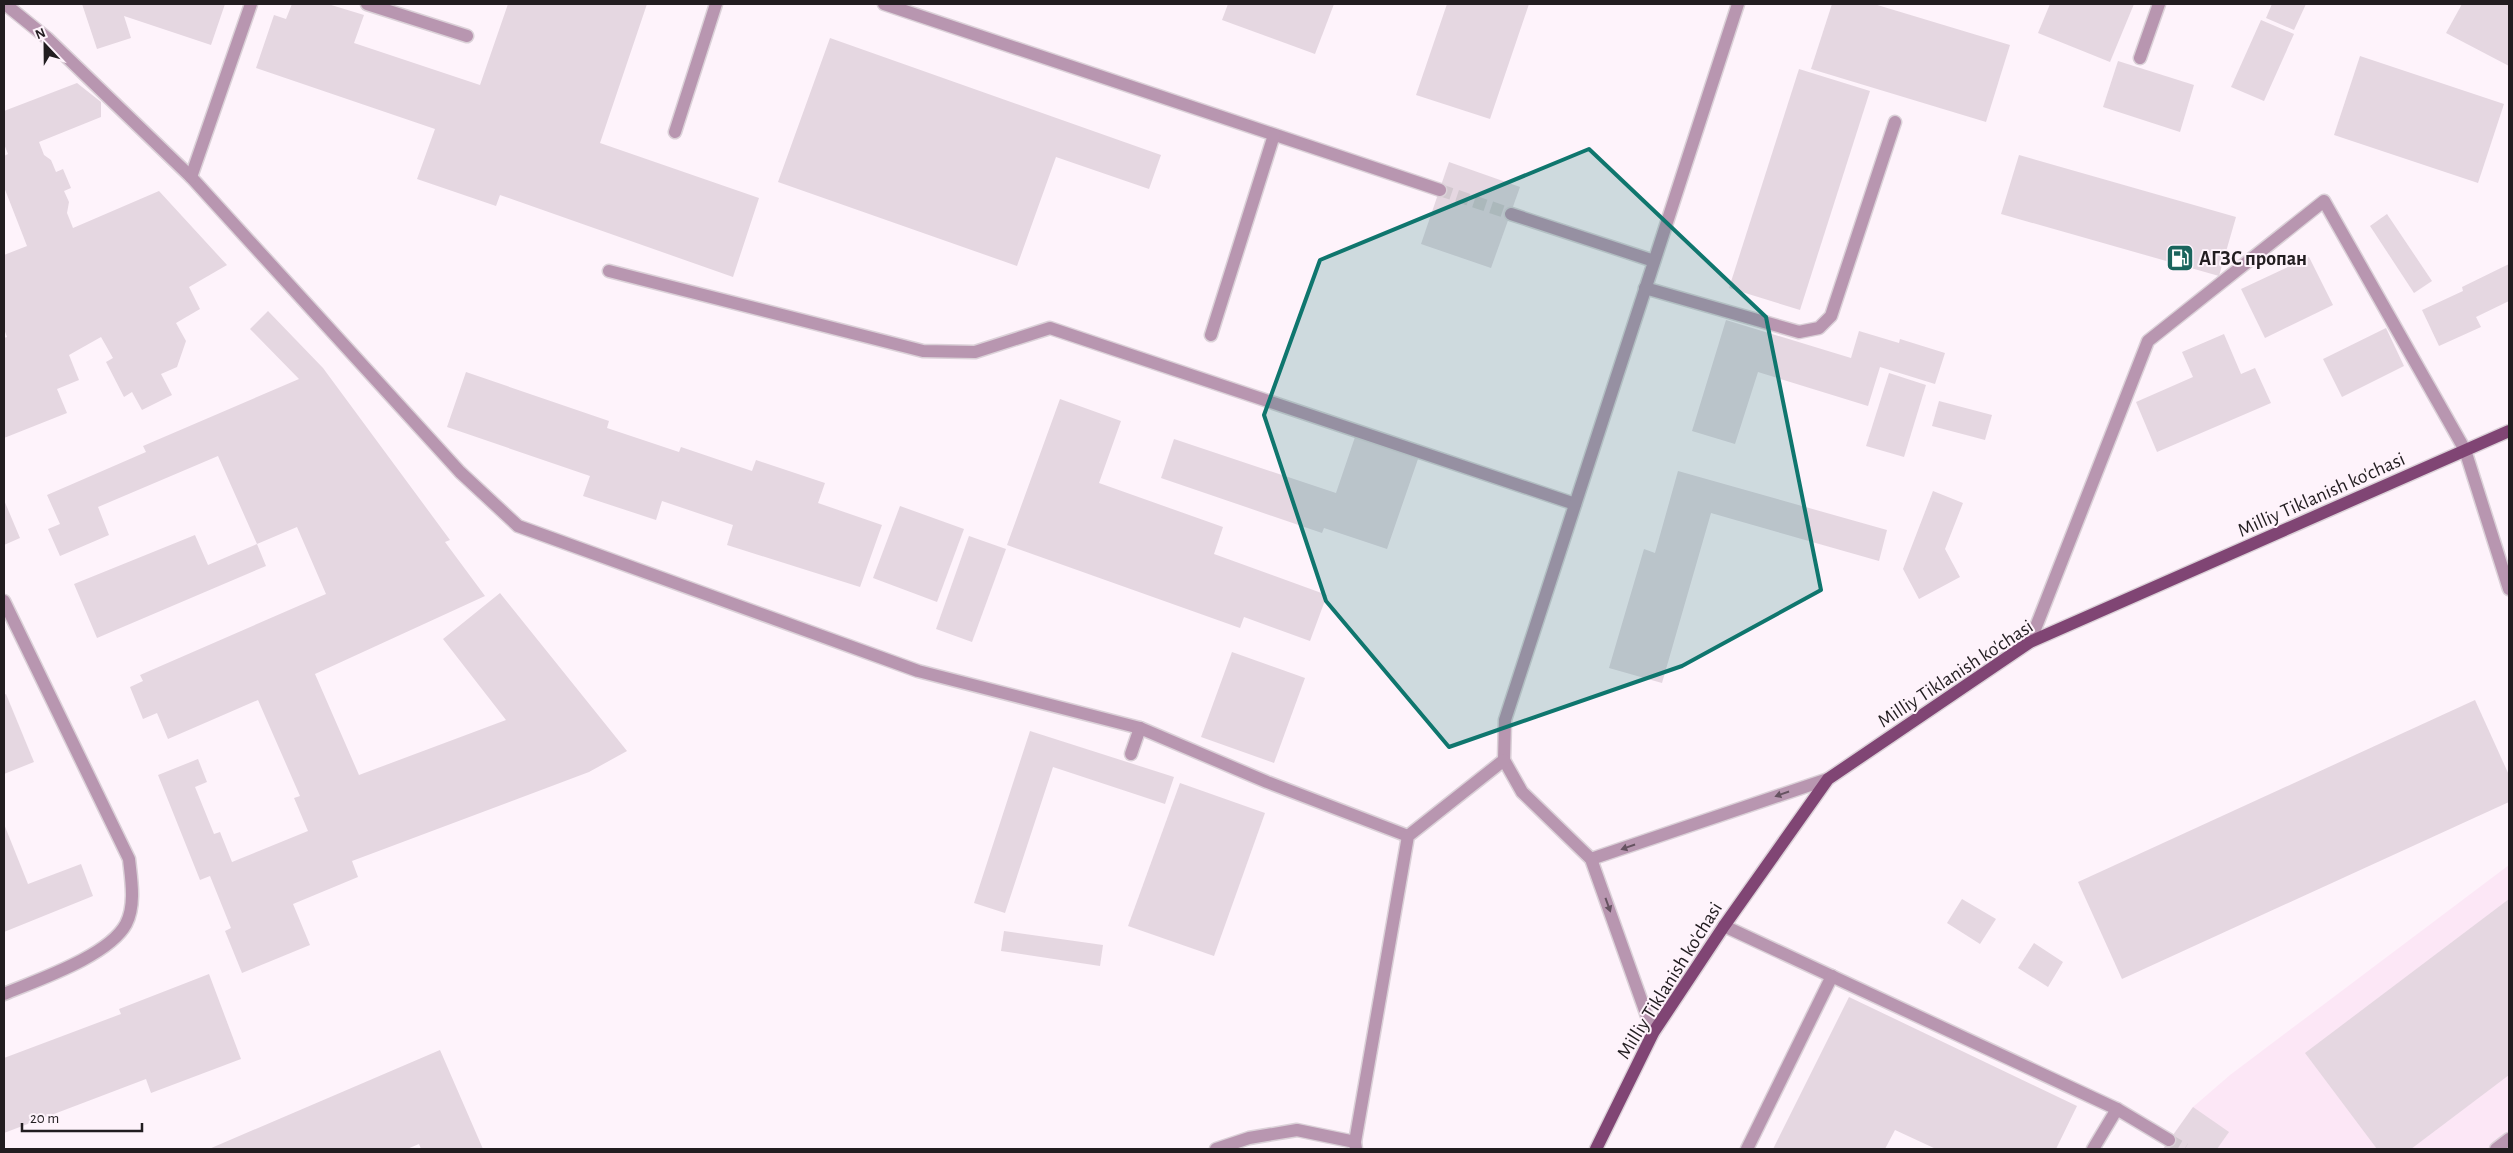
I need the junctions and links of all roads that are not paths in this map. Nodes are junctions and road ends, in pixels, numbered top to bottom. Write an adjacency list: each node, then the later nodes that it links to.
1 (5, 4): 13 (street)
2 (251, 4): 13 (street)
3 (367, 4): 8 (street)
4 (716, 4): 11 (street)
5 (884, 4): 12 (street)
6 (1738, 4): 16 (street)
7 (2159, 4): 9 (street)
8 (467, 36)
9 (2140, 58)
10 (1895, 122): 18 (street)
11 (675, 132)
12 (1274, 134): 14 (street); 19 (street)
13 (191, 177): 26 (street)
14 (1440, 190)
15 (1511, 214): 16 (street)
16 (1654, 261): 18 (street)
17 (609, 271): 22 (street)
18 (1645, 288): 22 (street)
19 (1211, 335)
20 (2509, 431): 21 (main road, Milliy Tiklanish ko'chasi)
21 (2465, 450): 23 (street); 25 (main road, Milliy Tiklanish ko'chasi); 25 (street)
22 (1575, 504): 28 (street)
23 (2509, 589)
24 (4, 601): 34 (street)
25 (2030, 642): 29 (main road, Milliy Tiklanish ko'chasi)
26 (1140, 728): 27 (street); 30 (street)
27 (1131, 754)
28 (1504, 760): 30 (street); 31 (street)
29 (1828, 779): 31 (street, one-way to 31); 32 (main road, Milliy Tiklanish ko'chasi)
30 (1408, 836): 39 (street)
31 (1591, 859): 35 (street, one-way to 35)
32 (1724, 926): 33 (street); 35 (main road, Milliy Tiklanish ko'chasi)
33 (1832, 976): 36 (street); 42 (street)
34 (4, 994)
35 (1653, 1033): 41 (main road, Milliy Tiklanish ko'chasi)
36 (2117, 1109): 38 (street); 43 (street)
37 (2509, 1139): 44 (street)
38 (2169, 1140)
39 (1355, 1146): 40 (street)
40 (1216, 1149)
41 (1596, 1149)
42 (1747, 1149)
43 (2093, 1149)
44 (2496, 1149)

